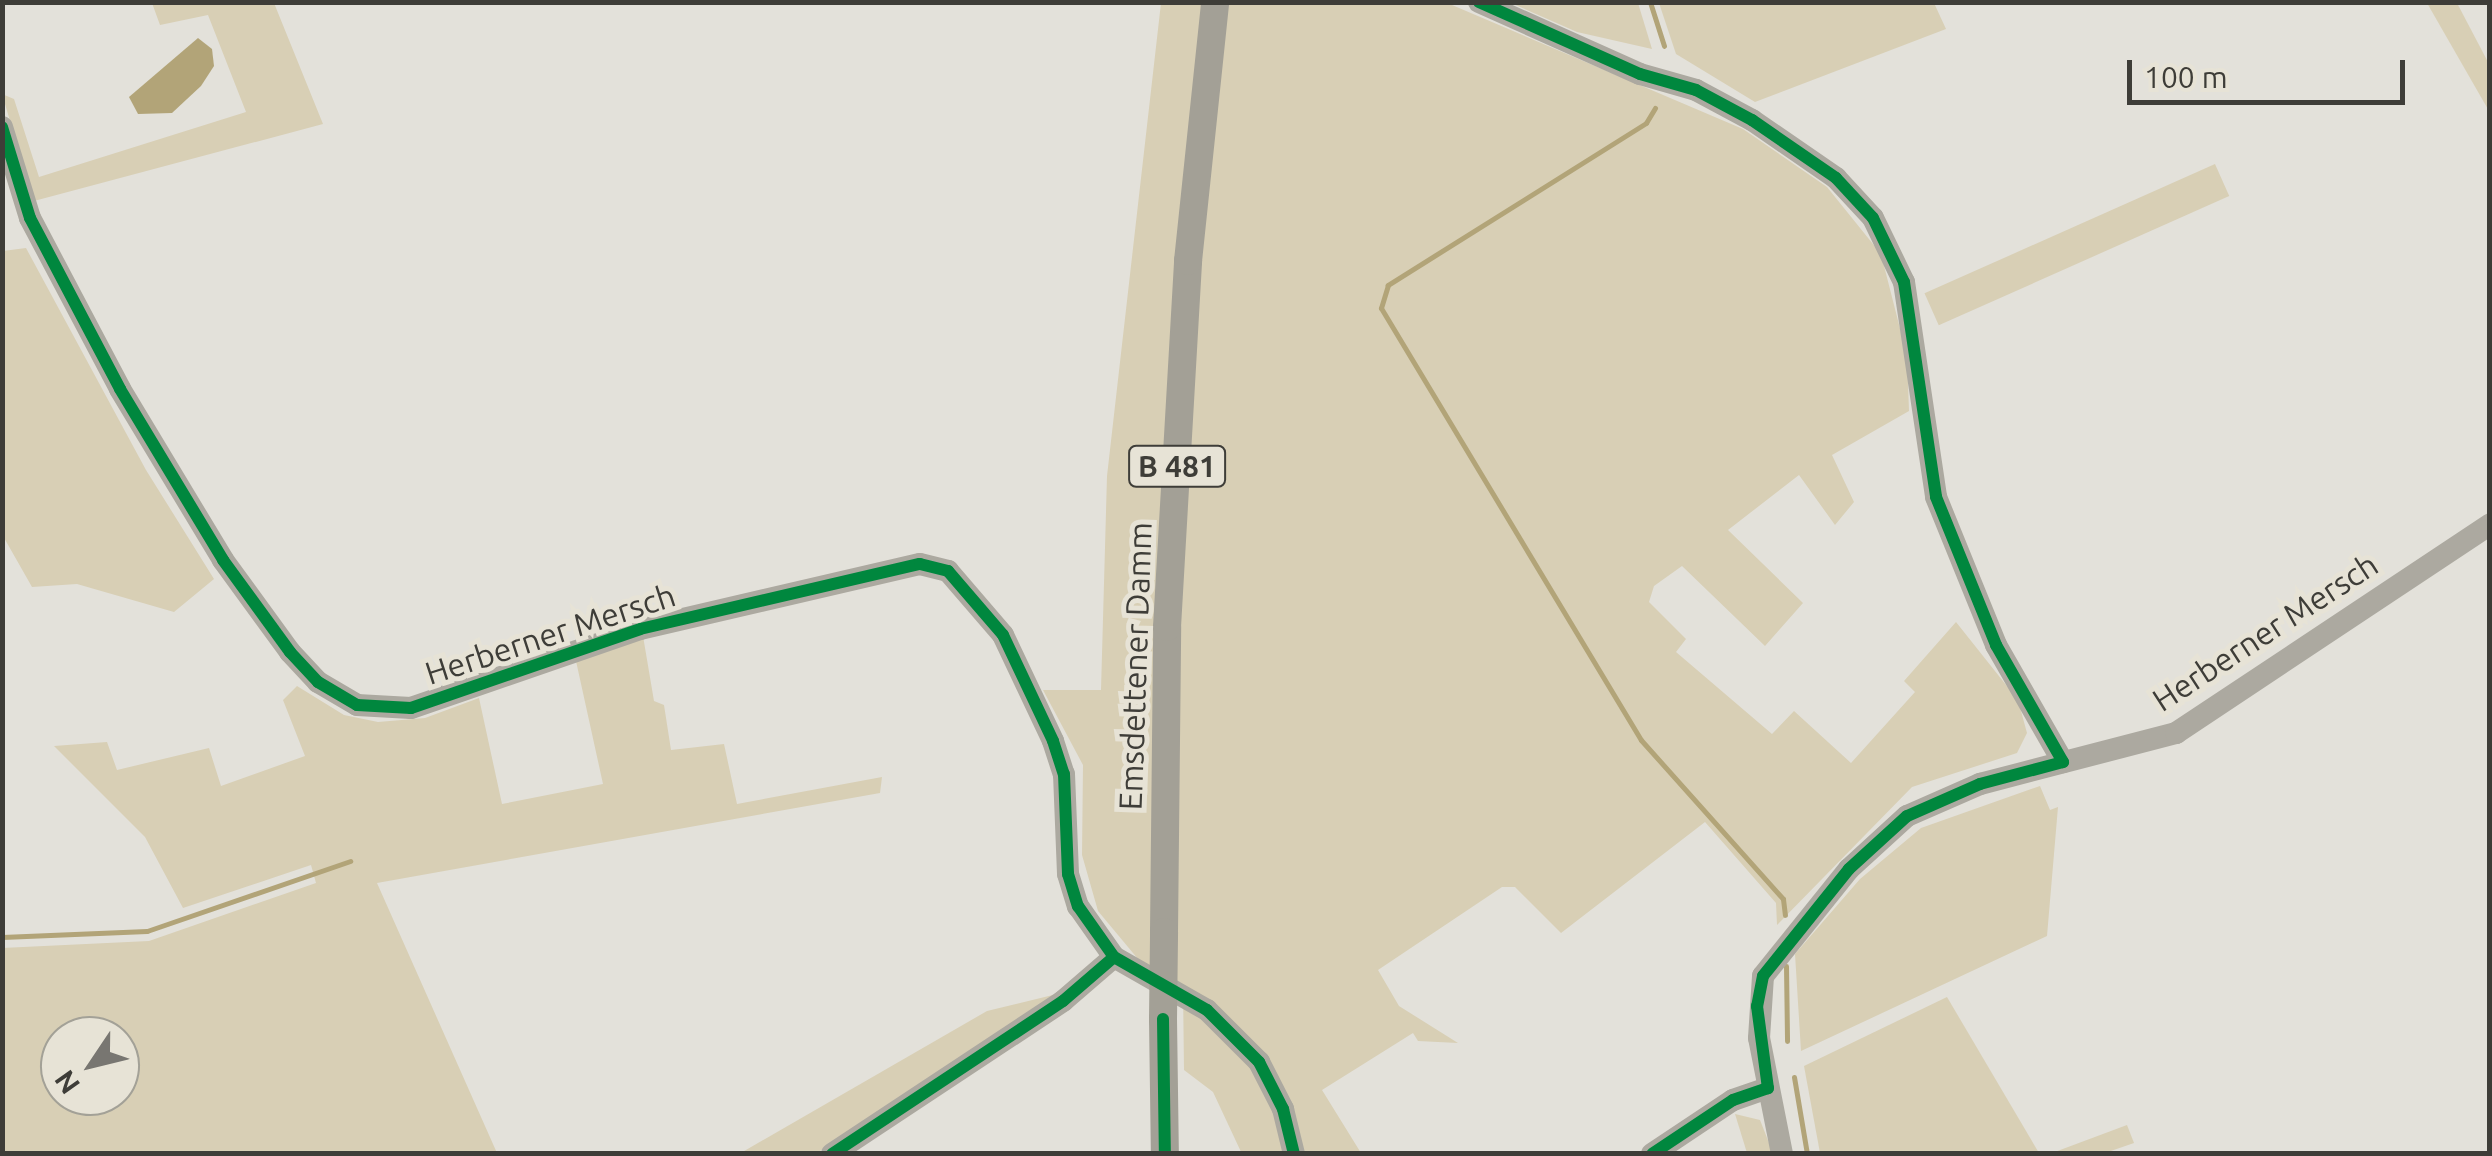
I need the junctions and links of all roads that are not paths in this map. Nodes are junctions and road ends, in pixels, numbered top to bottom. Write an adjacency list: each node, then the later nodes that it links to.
1 (1216, 2): 9 (main road, Emsdettener Damm / B 481, bridge)
2 (1479, 2): 5 (street)
3 (2, 128): 6 (street, Herberner Mersch)
4 (2490, 524): 5 (street, Herberner Mersch)
5 (2063, 762): 7 (street, Herberner Mersch)
6 (1114, 957): 8 (street); 10 (street, Herberner Mersch)
7 (1768, 1088): 11 (street); 12 (street, Herberner Mersch)
8 (832, 1154)
9 (1166, 1154)
10 (1294, 1154)
11 (1652, 1154)
12 (1782, 1154)

